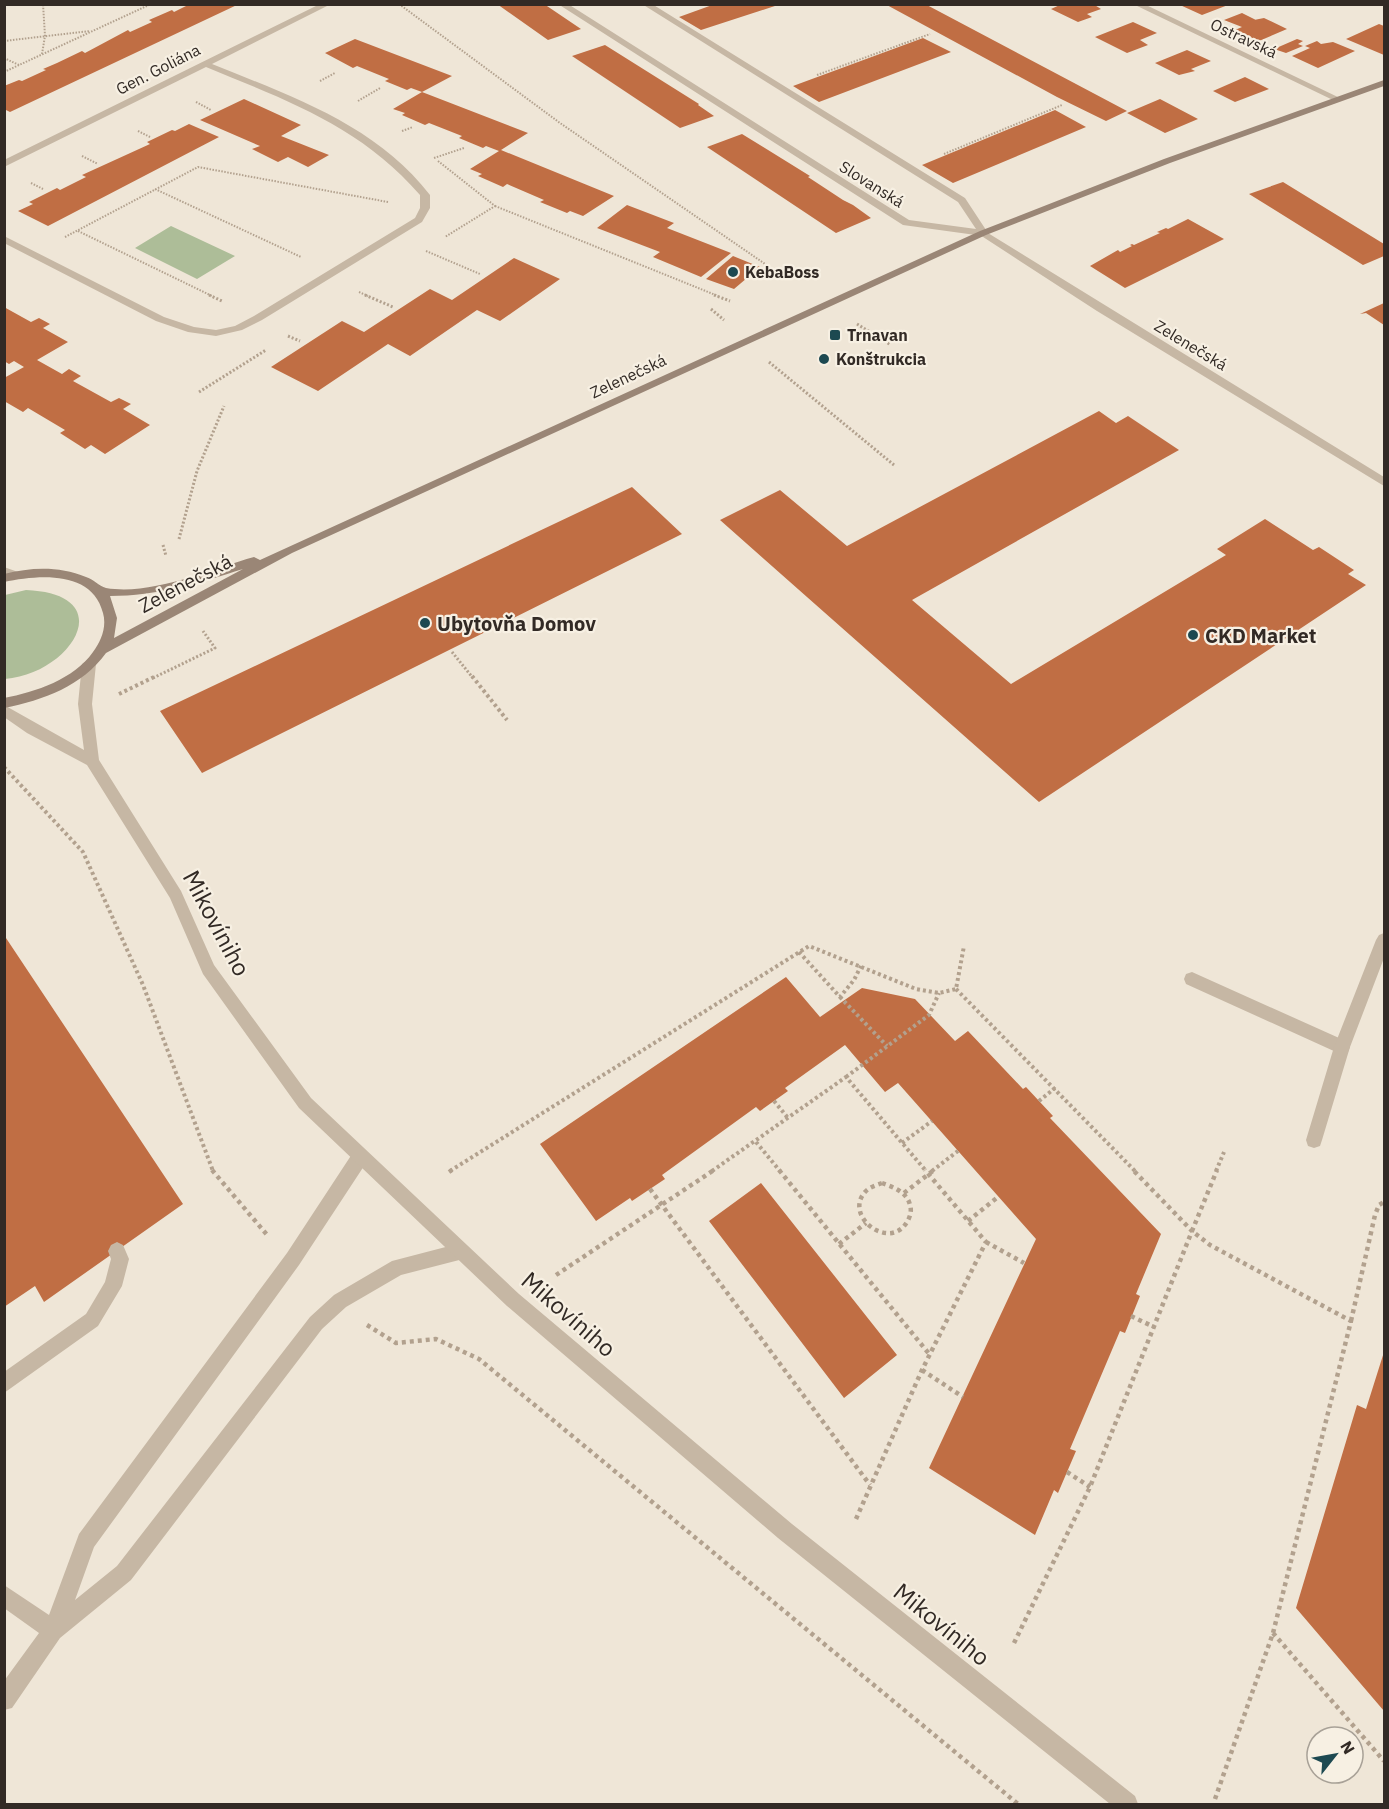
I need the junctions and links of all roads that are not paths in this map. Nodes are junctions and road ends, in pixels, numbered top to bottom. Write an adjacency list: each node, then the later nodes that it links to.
1 (327, 4): 5 (street, Gen. Goliána)
2 (562, 4): 9 (street, Slovanská)
3 (646, 4): 9 (street, Slovanská)
4 (1137, 4): 7 (street, Ostravská)
5 (205, 64): 8 (street, Gen. Goliána); 10 (street)
6 (1384, 83): 7 (street, Zelenečská)
7 (1338, 99): 9 (street, Zelenečská)
8 (4, 164)
9 (982, 233): 11 (street, Zelenečská); 12 (street, Zelenečská)
10 (4, 239)
11 (1384, 482)
12 (288, 550): 14 (street, Zelenečská); 15 (street, Zelenečská)
13 (8, 575): 14 (street, Zelenečská)
14 (99, 592): 15 (street, Zelenečská)
15 (100, 651): 16 (street, Zelenečská)
16 (89, 664): 17 (street, Zelenečská); 19 (street, Mikovíniho)
17 (4, 703)
18 (4, 710): 19 (street, Mikovíniho)
19 (92, 761): 24 (street, Mikovíniho)
20 (1384, 940): 22 (street)
21 (1192, 979): 22 (street)
22 (1342, 1047): 23 (street)
23 (1314, 1140)
24 (360, 1157): 26 (street, Mikovíniho); 29 (street)
25 (117, 1251): 27 (street)
26 (461, 1252): 29 (street); 31 (street, Mikovíniho)
27 (4, 1384)
28 (4, 1595): 29 (street)
29 (53, 1631): 30 (street)
30 (4, 1700)
31 (1127, 1804)

